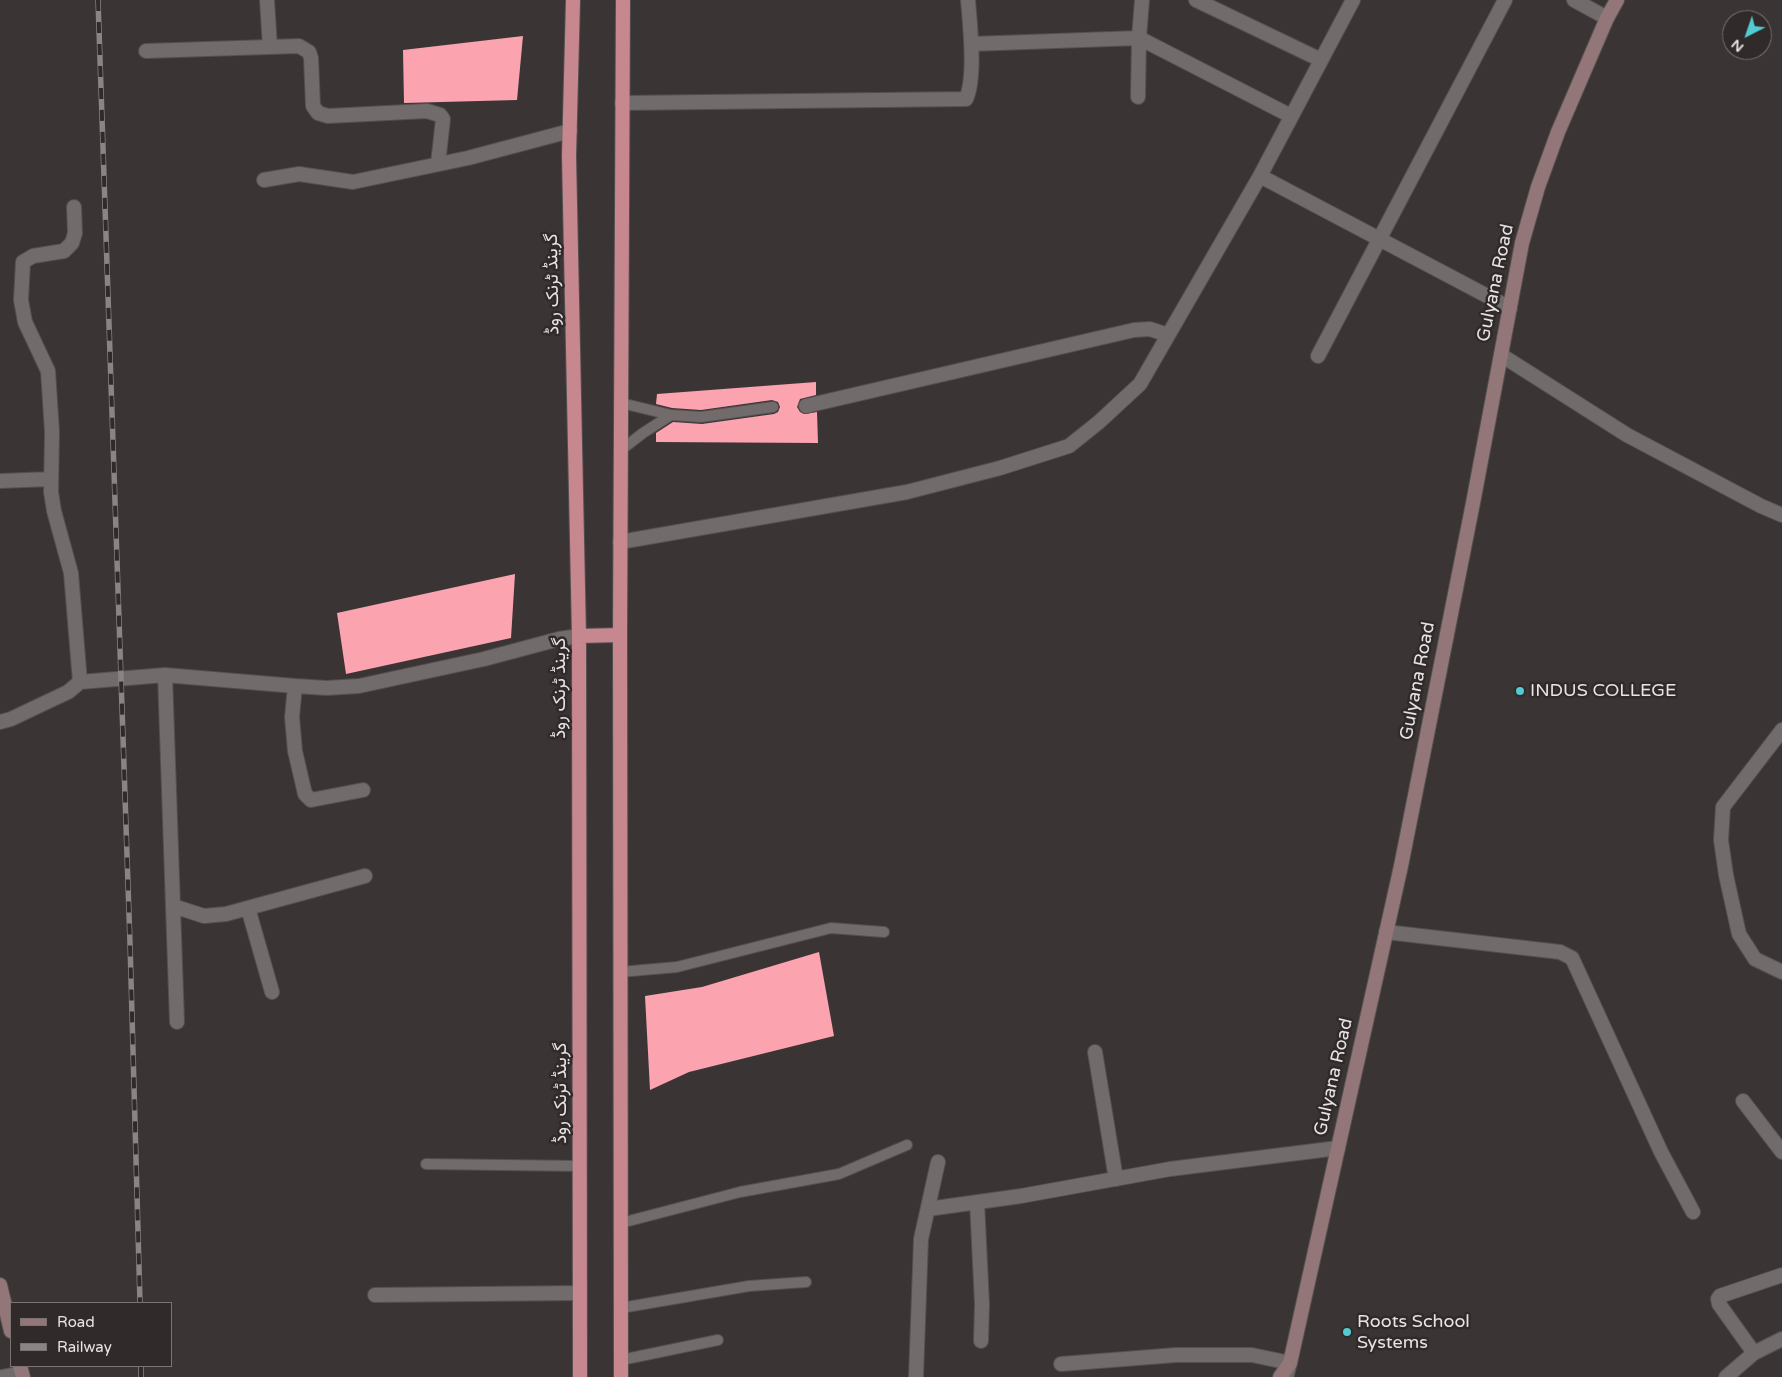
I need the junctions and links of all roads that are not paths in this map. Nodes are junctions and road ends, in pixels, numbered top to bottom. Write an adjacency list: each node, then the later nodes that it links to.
1 (268, 0): 14 (street)
2 (573, 0): 20 (highway, گرینڈ ٹرنک روڈ)
3 (623, 0): 18 (highway)
4 (968, 0): 13 (street)
5 (1142, 0): 12 (street)
6 (1196, 0): 16 (street)
7 (1505, 0): 25 (street)
8 (1574, 0): 11 (street)
9 (1617, 0): 11 (main road, Gulyana Road)
10 (1351, 1): 16 (street)
11 (1607, 18): 26 (main road, Gulyana Road)
12 (1139, 38): 13 (street); 17 (street); 19 (street)
13 (971, 44): 18 (street)
14 (270, 47): 15 (street); 21 (street)
15 (146, 52)
16 (1322, 60): 19 (street)
17 (1138, 97)
18 (622, 103): 30 (highway)
19 (1291, 116): 22 (street)
20 (570, 131): 21 (street); 40 (highway, گرینڈ ٹرنک روڈ)
21 (438, 164): 23 (street)
22 (1260, 176): 25 (street); 27 (street)
23 (264, 180)
24 (74, 207): 35 (street)
25 (1378, 238): 26 (street); 29 (street)
26 (1510, 308): 28 (main road, Gulyana Road)
27 (1168, 335): 31 (street); 38 (street)
28 (1501, 354): 37 (street); 51 (main road, Gulyana Road)
29 (1318, 356)
30 (621, 402): 33 (lane); 34 (highway)
31 (806, 406)
32 (773, 407): 33 (lane)
33 (671, 415): 34 (lane)
34 (620, 450): 38 (highway)
35 (51, 479): 36 (street); 42 (street)
36 (0, 481)
37 (1782, 515)
38 (620, 542): 39 (highway)
39 (620, 635): 40 (highway); 52 (highway)
40 (579, 636): 43 (street); 63 (highway, گرینڈ ٹرنک روڈ)
41 (165, 674): 42 (street); 43 (street); 48 (street)
42 (80, 682): 44 (street)
43 (295, 686): 46 (street)
44 (0, 722)
45 (1782, 730): 53 (street)
46 (363, 790)
47 (365, 876): 49 (street)
48 (173, 906): 49 (street); 55 (street)
49 (248, 908): 54 (street)
50 (884, 932): 52 (lane)
51 (1386, 932): 59 (main road, Gulyana Road); 67 (street)
52 (620, 972): 68 (highway)
53 (1782, 972)
54 (272, 992)
55 (178, 1022)
56 (1095, 1052): 64 (street)
57 (1743, 1101): 60 (street)
58 (907, 1145): 68 (lane)
59 (1338, 1148): 64 (street); 81 (main road, Gulyana Road)
60 (1782, 1152)
61 (938, 1162): 66 (street)
62 (426, 1164): 63 (lane)
63 (580, 1166): 72 (highway, گرینڈ ٹرنک روڈ)
64 (1116, 1179): 65 (street)
65 (977, 1202): 66 (street); 78 (street)
66 (928, 1209): 87 (street)
67 (1693, 1212)
68 (621, 1223): 74 (highway)
69 (1782, 1275): 79 (street)
70 (806, 1282): 74 (lane)
71 (0, 1285): 75 (main road)
72 (580, 1293): 73 (street); 85 (highway, گرینڈ ٹرنک روڈ)
73 (375, 1295)
74 (621, 1308): 80 (highway)
75 (10, 1326)
76 (1782, 1339): 79 (street)
77 (718, 1340): 80 (lane)
78 (981, 1341)
79 (1754, 1353): 90 (street)
80 (621, 1360): 86 (highway)
81 (1290, 1363): 82 (street); 88 (main road, Gulyana Road); 89 (street)
82 (1061, 1364)
83 (21, 1372): 84 (street)
84 (2, 1377)
85 (580, 1377)
86 (621, 1377)
87 (916, 1377)
88 (1280, 1377)
89 (1286, 1377)
90 (1726, 1377)

